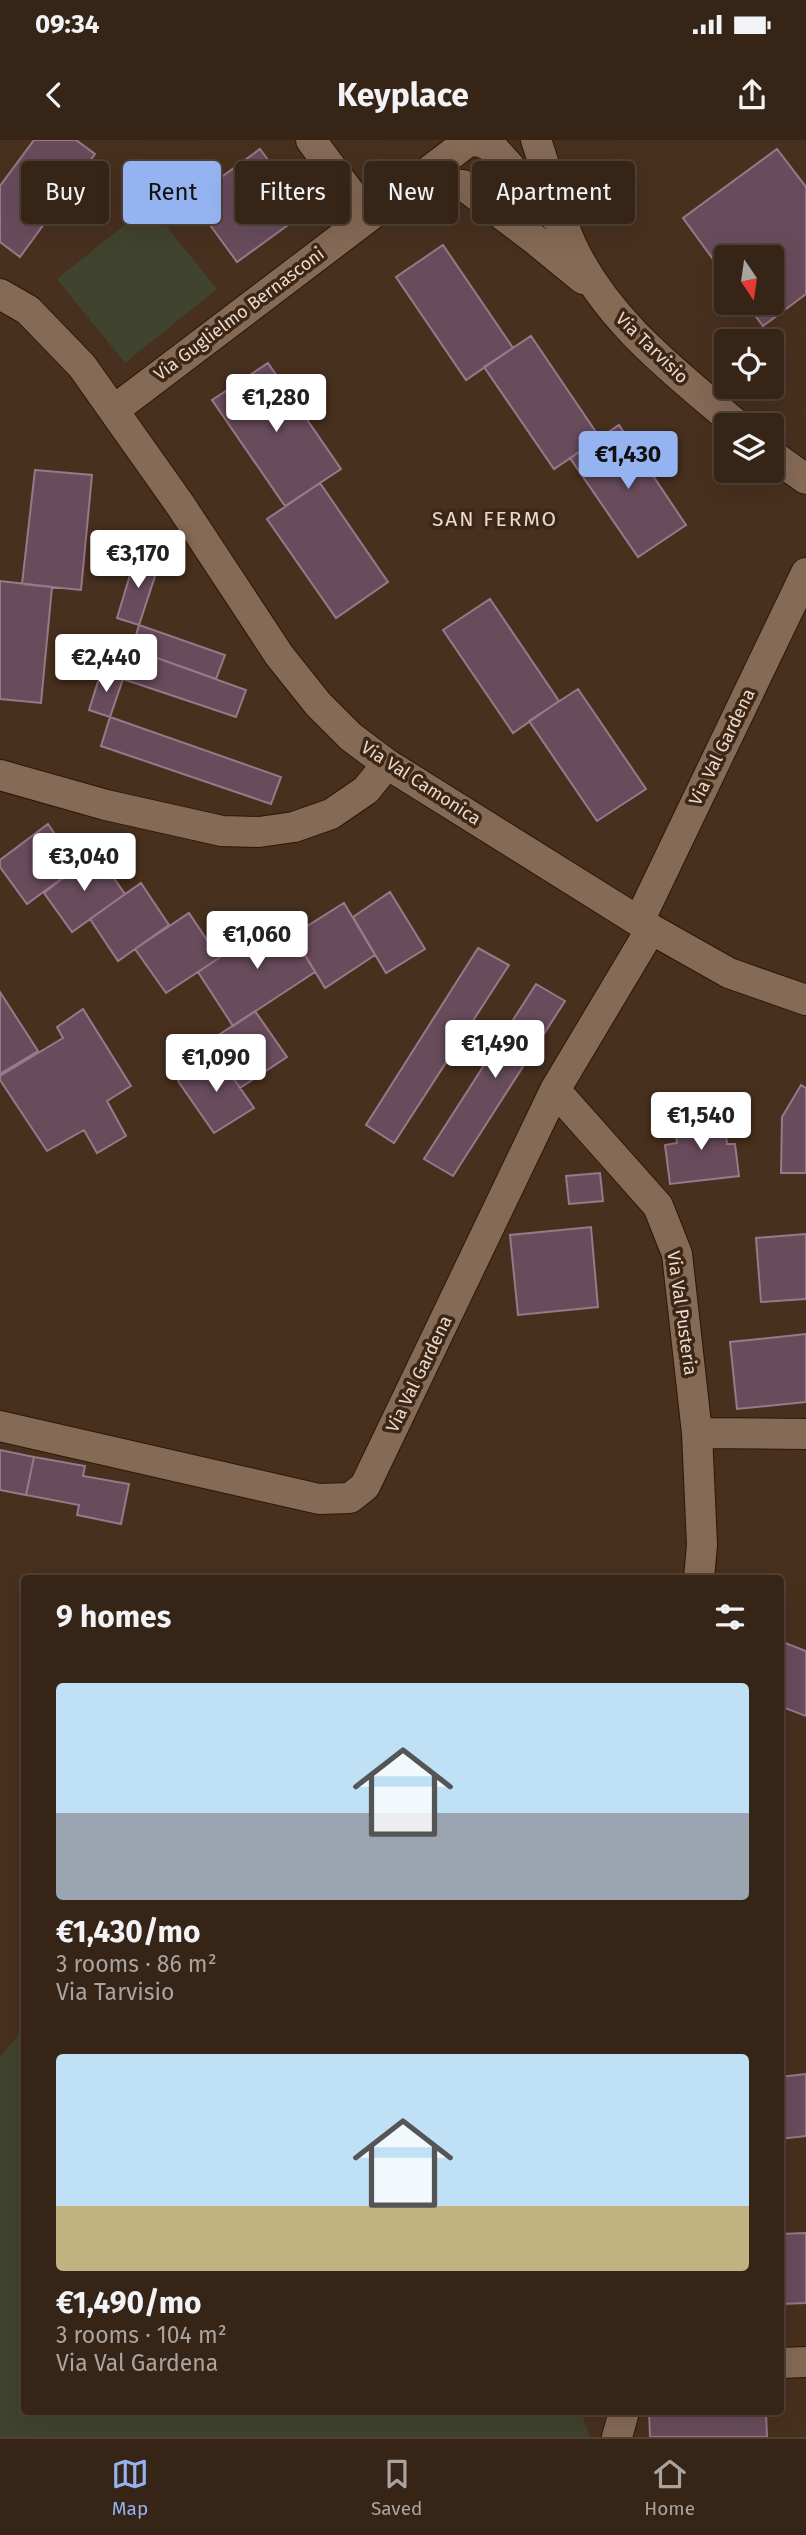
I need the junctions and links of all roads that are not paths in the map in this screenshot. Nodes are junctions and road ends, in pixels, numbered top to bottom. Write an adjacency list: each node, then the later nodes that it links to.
1 (311, 140): 11 (street)
2 (527, 140): 5 (street)
3 (536, 140): 8 (street)
4 (469, 141): 5 (street, Via Guglielmo Bernasconi); 6 (street, Via Guglielmo Bernasconi)
5 (502, 158): 7 (street, Via Guglielmo Bernasconi); 10 (street)
6 (443, 161)
7 (506, 161)
8 (538, 161)
9 (458, 185): 10 (street, Via Guglielmo Bernasconi)
10 (463, 185): 15 (street, Via Tarvisio)
11 (364, 212)
12 (364, 218): 16 (street, Via Guglielmo Bernasconi)
13 (563, 224): 15 (street, Via Tarvisio)
14 (0, 295): 16 (street, Via Val Camonica)
15 (602, 295): 17 (street, Via Tarvisio)
16 (114, 410): 21 (street, Via Val Camonica)
17 (723, 413)
18 (784, 463): 19 (street)
19 (806, 479)
20 (806, 573): 23 (street, Via Val Gardena)
21 (387, 764): 22 (street); 23 (street, Via Val Camonica)
22 (0, 775)
23 (645, 925): 24 (street, Via Val Camonica); 25 (street, Via Val Gardena)
24 (806, 1000)
25 (555, 1090): 26 (street, Via Val Gardena); 27 (street, Via Val Pusteria)
26 (0, 1426)
27 (697, 1433): 28 (street); 29 (street, Via Val Pusteria)
28 (806, 1434)
29 (699, 1575)
30 (806, 2362): 31 (street)
31 (784, 2363)
32 (623, 2415): 33 (street)
33 (617, 2437)

